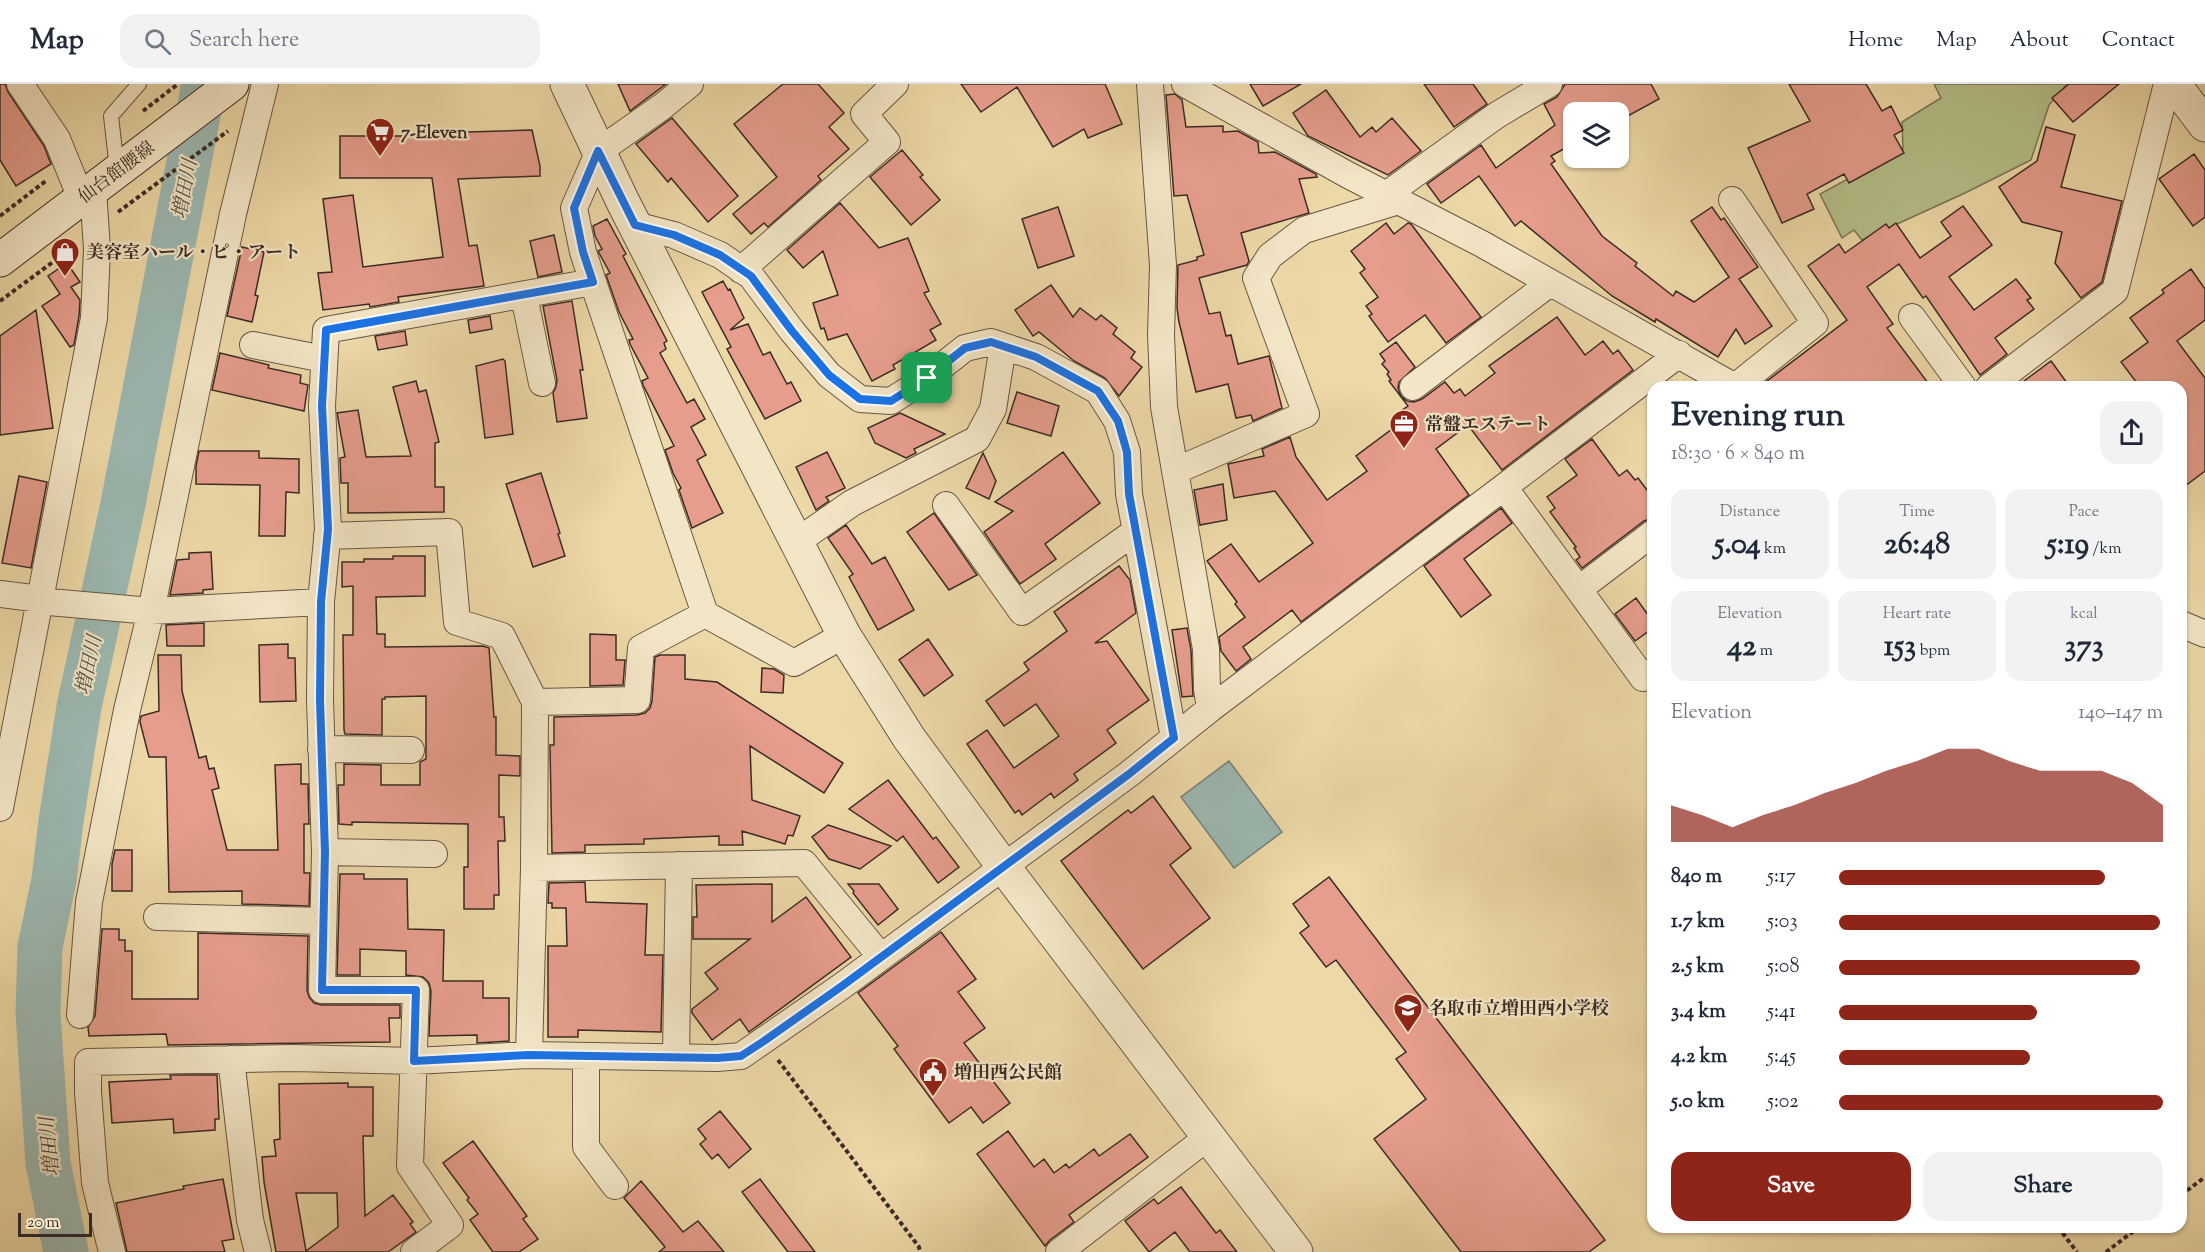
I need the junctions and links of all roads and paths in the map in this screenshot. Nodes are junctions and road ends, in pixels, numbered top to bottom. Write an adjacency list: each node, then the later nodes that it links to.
1 (20, 84): 18 (street)
2 (140, 84): 18 (lane)
3 (178, 84): 14 (path)
4 (232, 84): 18 (street, 仙台館腰線)
5 (265, 84): 51 (street)
6 (567, 84): 17 (street)
7 (690, 84): 17 (street)
8 (895, 84): 24 (street)
9 (1150, 84): 40 (street)
10 (1185, 84): 19 (street)
11 (1549, 84): 19 (street)
12 (2167, 84): 37 (street)
13 (2174, 84): 15 (street)
14 (135, 117)
15 (2205, 125)
16 (232, 127): 22 (path)
17 (598, 151): 21 (street); 25 (street)
18 (105, 180): 22 (street); 23 (street, 仙台館腰線)
19 (1392, 198): 26 (street); 40 (street)
20 (1731, 200): 35 (street)
21 (635, 225): 24 (street); 46 (street)
22 (96, 230): 28 (path); 49 (street)
23 (0, 260)
24 (741, 270): 31 (street)
25 (593, 282): 27 (street); 52 (street)
26 (1550, 283): 32 (street); 39 (street)
27 (524, 296): 33 (street); 38 (street)
28 (0, 301)
29 (1912, 317): 36 (street)
30 (253, 345): 33 (street)
31 (1003, 346): 43 (street); 46 (street)
32 (1679, 354): 34 (street); 41 (street)
33 (324, 359): 44 (street)
34 (1725, 381)
35 (1742, 381)
36 (1959, 381)
37 (1997, 381)
38 (542, 383)
39 (1413, 387)
40 (1175, 471): 58 (street)
41 (1503, 487): 47 (street); 58 (street)
42 (945, 505): 43 (street)
43 (1136, 531): 59 (street)
44 (327, 536): 50 (street); 57 (street)
45 (1647, 538): 47 (street)
46 (795, 543): 55 (street)
47 (1579, 589): 56 (street)
48 (0, 594): 49 (street)
49 (44, 600): 51 (street); 62 (street)
50 (321, 602): 51 (street); 60 (street)
51 (151, 610): 71 (street)
52 (705, 614): 55 (street); 57 (street)
53 (2187, 626): 54 (street)
54 (2205, 634)
55 (844, 635): 66 (street)
56 (1647, 675)
57 (535, 702): 67 (street)
58 (1210, 709): 59 (street)
59 (1174, 738): 66 (street)
60 (321, 749): 61 (street); 63 (street)
61 (411, 750)
62 (0, 808)
63 (325, 852): 64 (street); 69 (street)
64 (434, 854)
65 (679, 865): 67 (street); 70 (street); 75 (street)
66 (1003, 866): 70 (street); 78 (street)
67 (534, 868): 73 (street)
68 (156, 916): 69 (street)
69 (323, 921): 77 (street)
70 (881, 957): 72 (street)
71 (80, 1015)
72 (764, 1041): 75 (street); 87 (path)
73 (529, 1055): 74 (street); 77 (street)
74 (586, 1056): 75 (street); 80 (street)
75 (676, 1057)
76 (231, 1059): 77 (street); 84 (street); 85 (street)
77 (414, 1061): 86 (street)
78 (1208, 1137): 88 (street); 89 (street)
79 (2205, 1177): 81 (path)
80 (615, 1186)
81 (2187, 1190)
82 (2063, 1233): 90 (path)
83 (2131, 1233): 91 (path)
84 (112, 1252)
85 (258, 1252)
86 (414, 1252)
87 (920, 1252)
88 (1059, 1252)
89 (1296, 1252)
90 (2077, 1252)
91 (2106, 1252)

